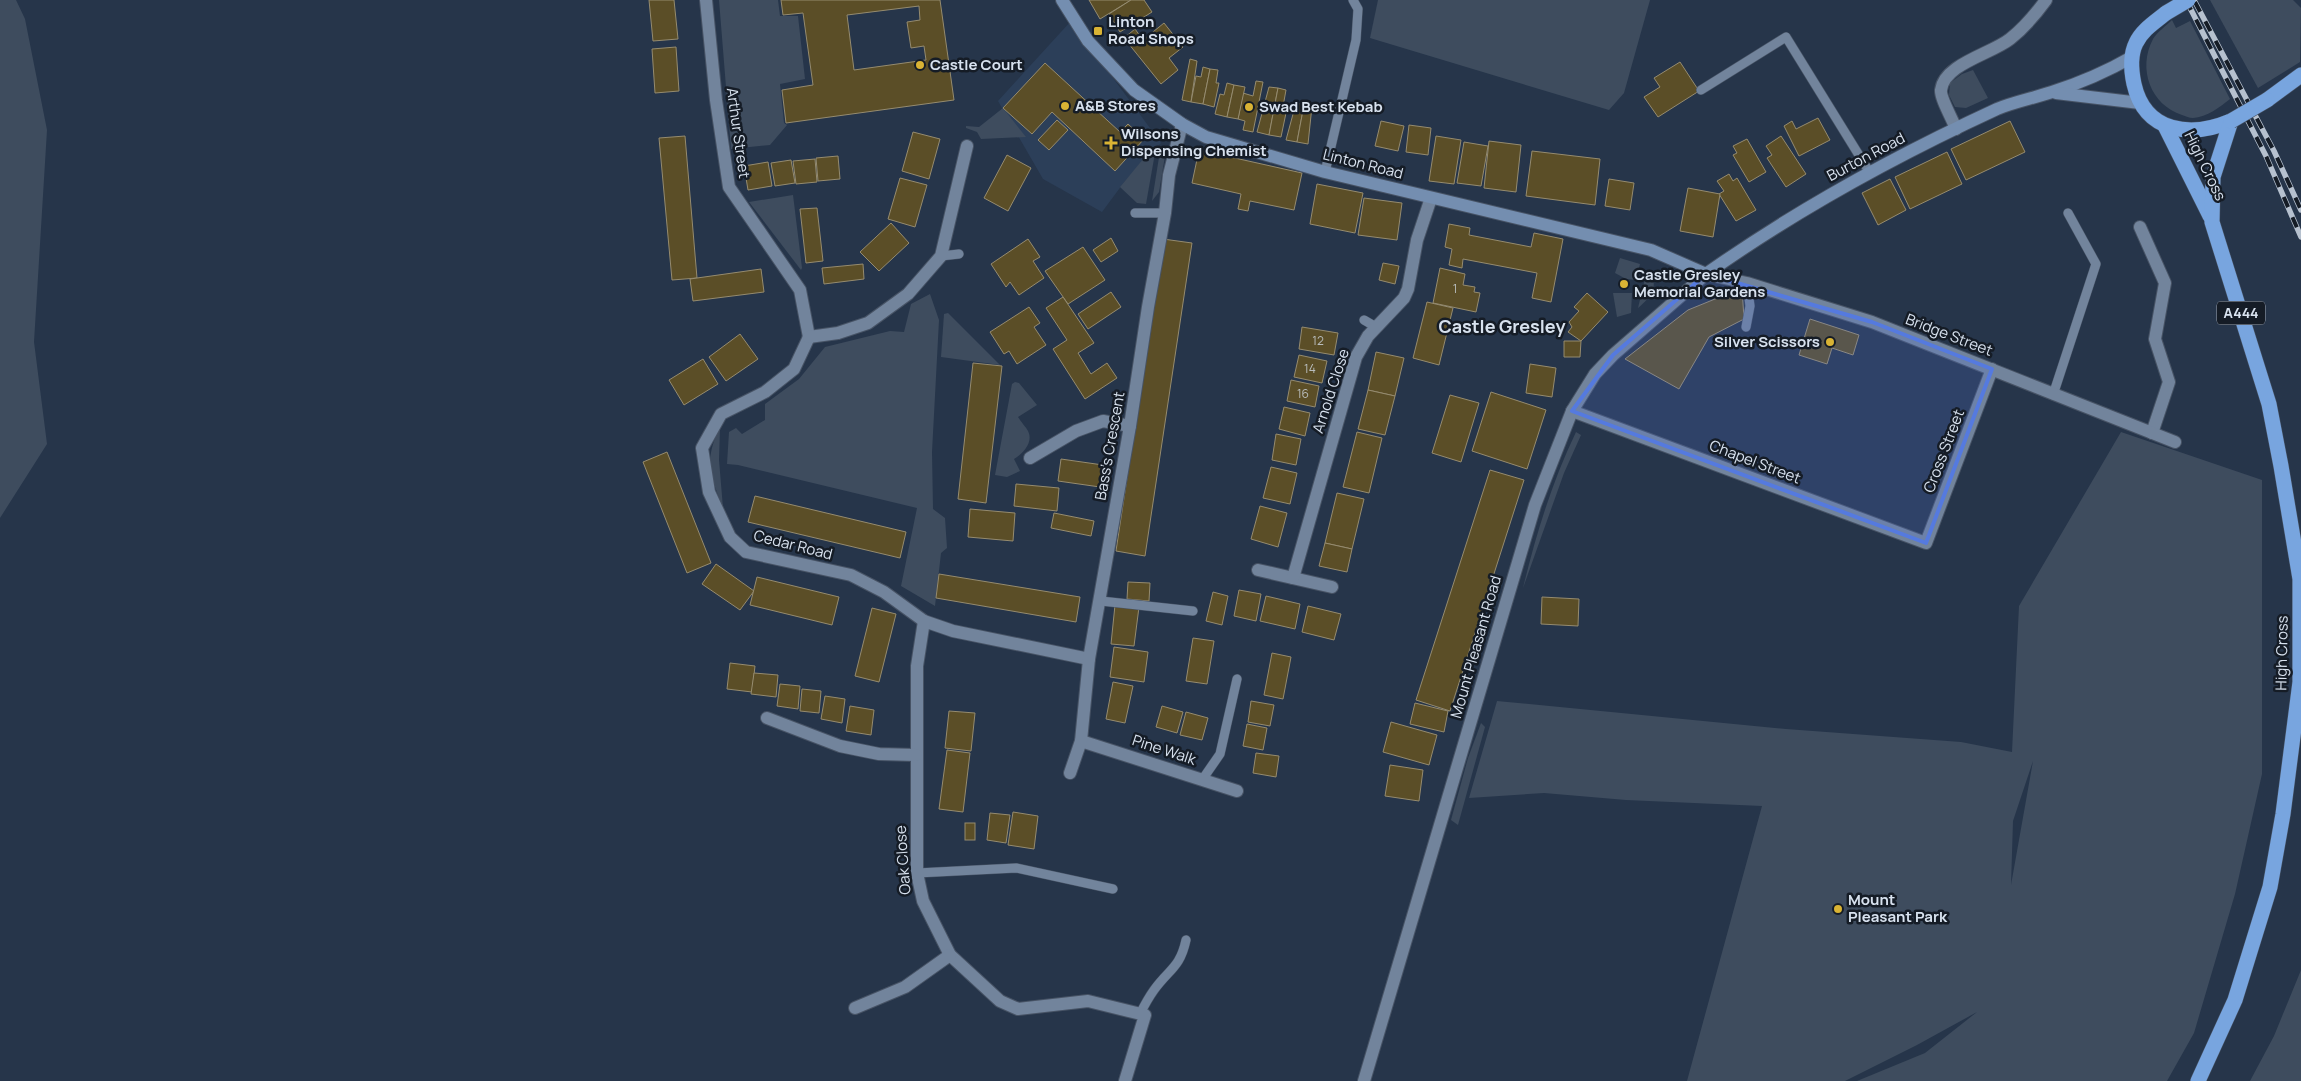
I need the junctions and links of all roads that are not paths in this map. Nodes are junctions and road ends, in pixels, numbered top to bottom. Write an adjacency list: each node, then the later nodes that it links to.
1 (706, 0): 31 (street, Arthur Street)
2 (1062, 0): 12 (street, Linton Road)
3 (1353, 0): 16 (lane)
4 (2046, 0): 14 (street)
5 (2188, 0): 6 (highway, A444, bridge)
6 (2132, 57): 9 (street, Burton Road); 10 (highway, A444)
7 (2298, 80): 11 (highway, bridge)
8 (1701, 90): 17 (lane)
9 (2052, 92): 10 (street, Burton Road); 14 (street, Burton Road)
10 (2140, 103): 13 (highway, A444)
11 (2231, 121): 13 (highway); 22 (highway, High Cross / A444)
12 (1182, 124): 16 (street, Linton Road); 20 (street, Bass's Crescent)
13 (2165, 126): 22 (highway, High Cross / A444)
14 (1956, 129): 17 (street, Burton Road)
15 (967, 146): 25 (street)
16 (1325, 172): 18 (street, Linton Road)
17 (1870, 173): 26 (street, Burton Road)
18 (1430, 198): 26 (street, Linton Road); 29 (street, Arnold Close)
19 (1135, 213): 20 (lane)
20 (1166, 213): 35 (street, Bass's Crescent)
21 (2068, 213): 33 (lane)
22 (2212, 222): 62 (highway, High Cross / A444)
23 (2140, 227): 36 (street)
24 (959, 254): 25 (lane)
25 (941, 256): 31 (street)
26 (1706, 274): 27 (street, Bridge Street); 34 (street, Mount Pleasant Road)
27 (1747, 283): 30 (lane); 32 (street, Bridge Street)
28 (1364, 320): 29 (lane)
29 (1376, 326): 41 (street, Arnold Close)
30 (1746, 327)
31 (809, 337): 45 (street, Cedar Road)
32 (1992, 369): 33 (street, Bridge Street); 39 (street, Cross Street)
33 (2053, 395): 36 (street, Bridge Street)
34 (1572, 411): 39 (street, Chapel Street); 61 (street, Mount Pleasant Road)
35 (1130, 426): 38 (street); 43 (street, Bass's Crescent)
36 (2152, 433): 37 (street, Bridge Street)
37 (2175, 442)
38 (1030, 458)
39 (1926, 544)
40 (1258, 570): 41 (street)
41 (1293, 578): 42 (street)
42 (1332, 587)
43 (1101, 601): 44 (lane); 46 (street, Bass's Crescent)
44 (1193, 611)
45 (924, 621): 46 (street, Cedar Road); 50 (street, Oak Close)
46 (1089, 659): 49 (street, Bass's Crescent)
47 (1237, 679): 52 (lane)
48 (767, 718): 50 (street)
49 (1081, 741): 51 (street, Bass's Crescent); 52 (street, Pine Walk)
50 (916, 755): 54 (street, Oak Close)
51 (1070, 772)
52 (1202, 780): 53 (street, Pine Walk)
53 (1237, 791)
54 (917, 873): 55 (lane); 57 (street, Oak Close)
55 (1113, 889)
56 (1186, 940): 59 (lane)
57 (950, 955): 58 (street); 59 (street, Oak Close)
58 (855, 1008)
59 (1140, 1014): 60 (street)
60 (1125, 1081)
61 (1364, 1081)
62 (2198, 1081)

